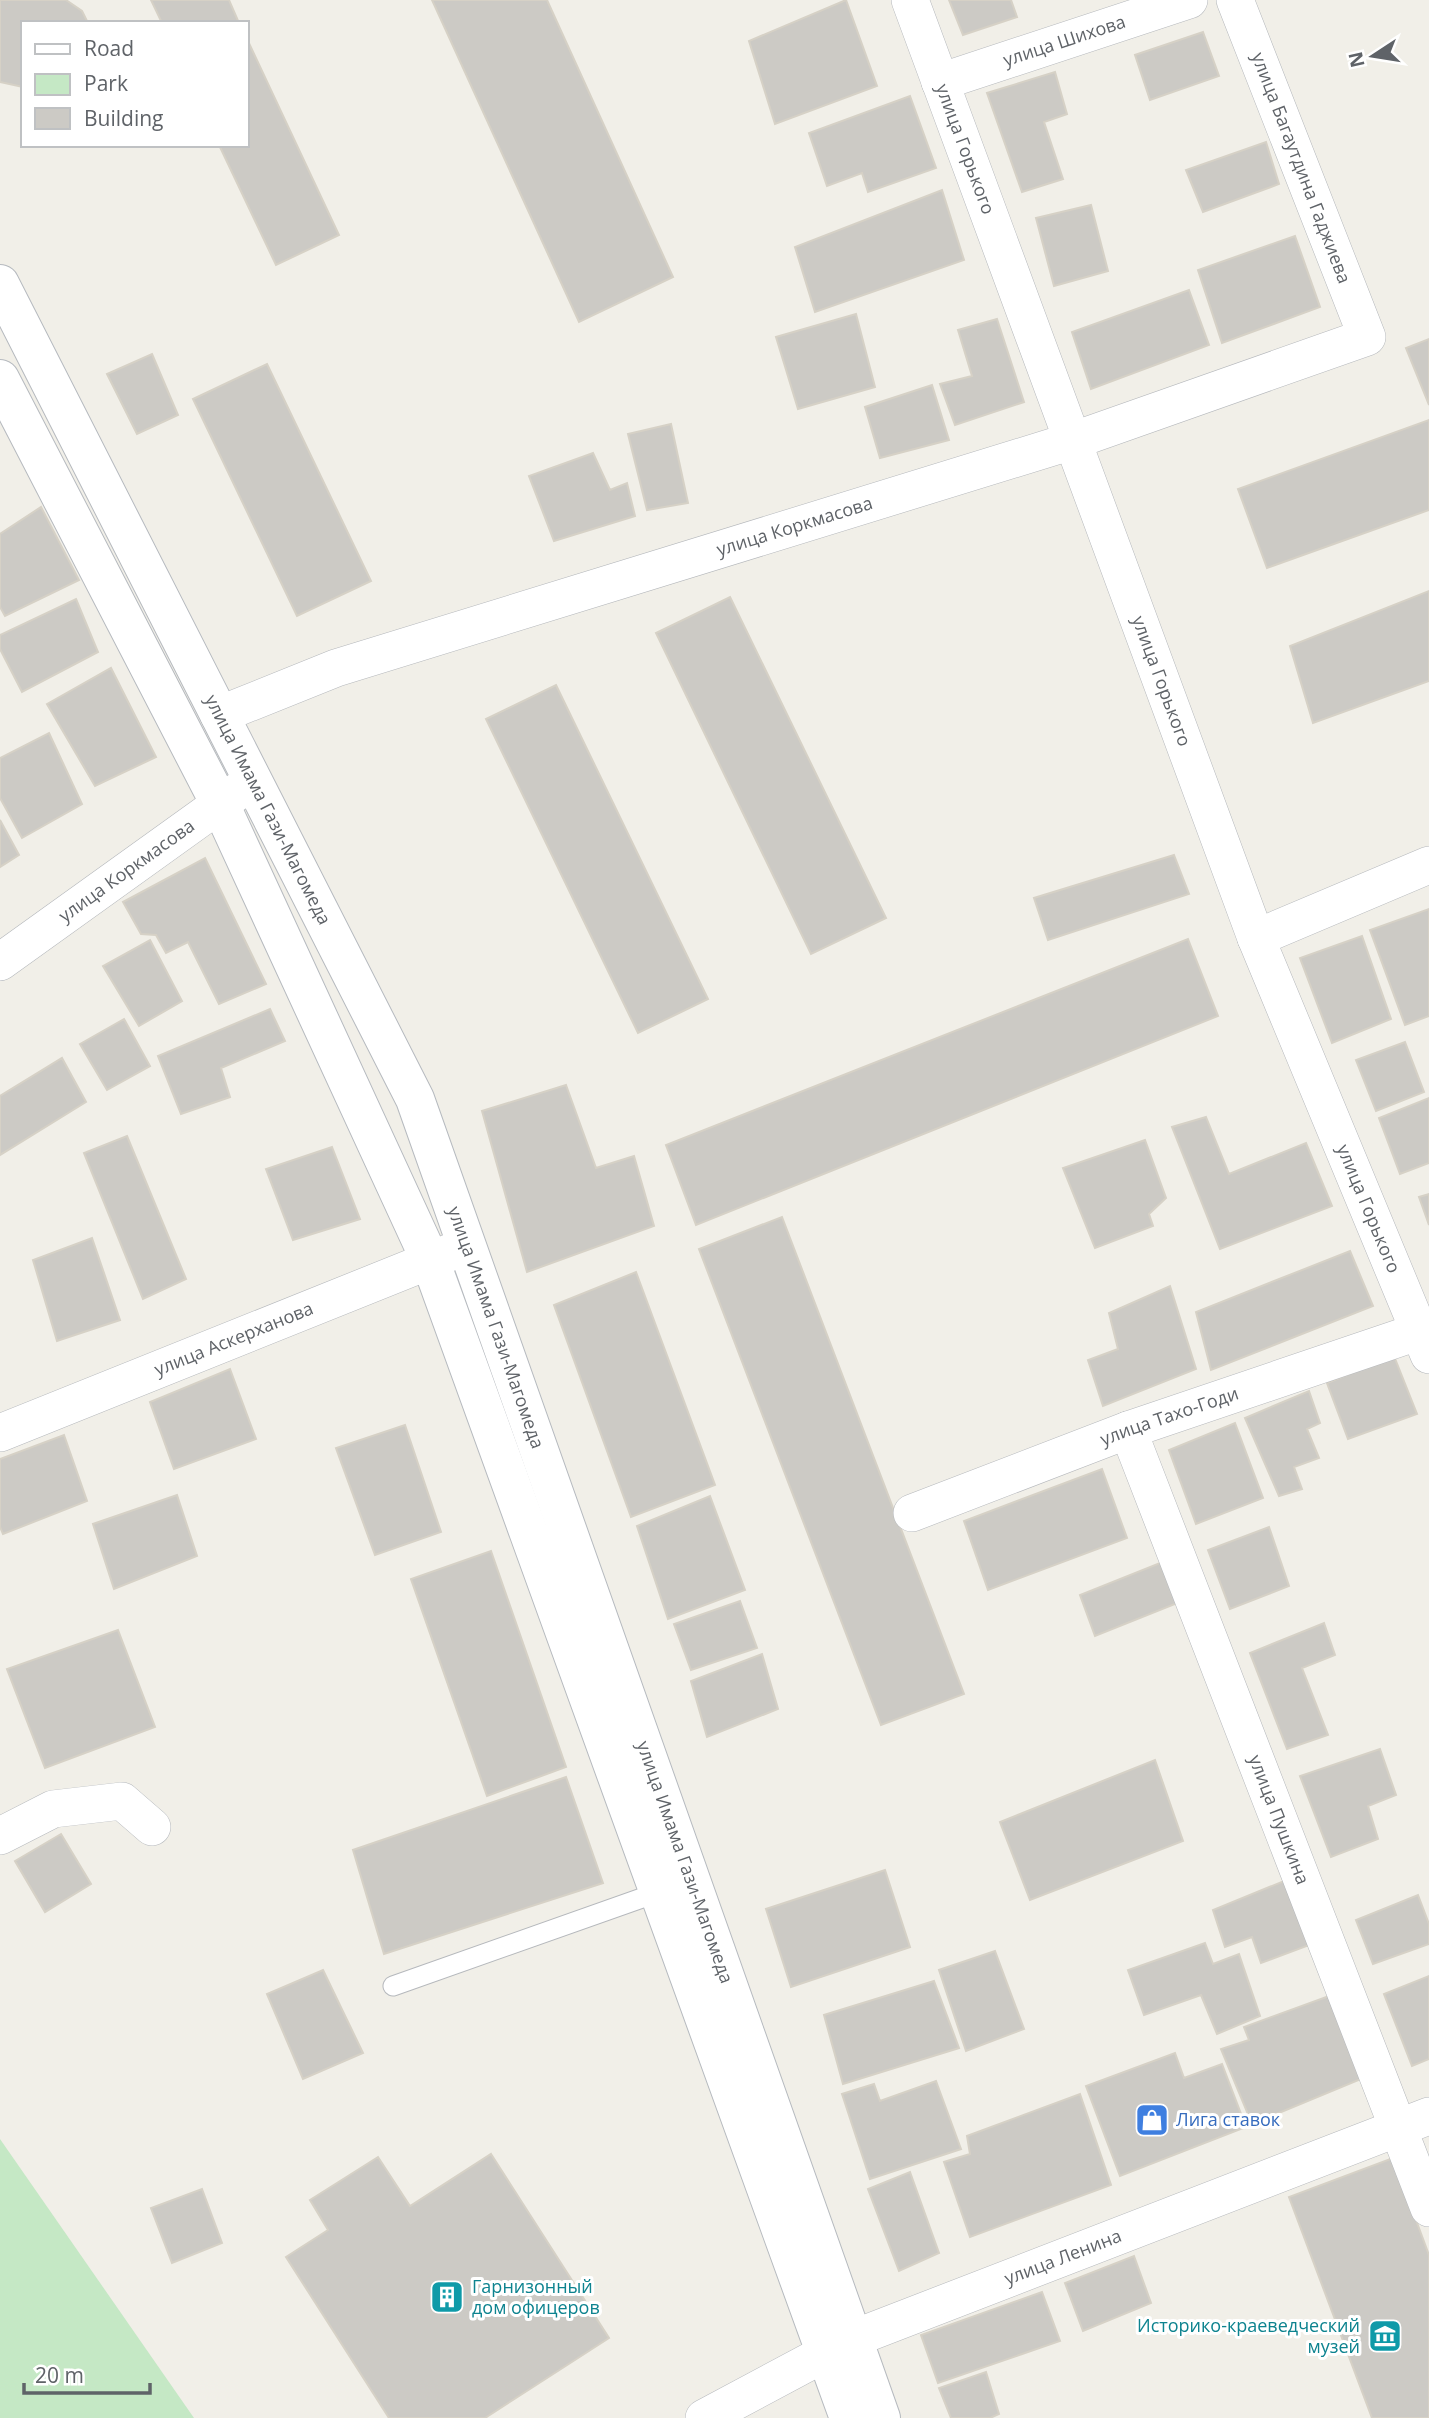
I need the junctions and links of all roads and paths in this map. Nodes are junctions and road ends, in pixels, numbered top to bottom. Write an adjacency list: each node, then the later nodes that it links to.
1 (910, 0): 4 (street, улица Горького)
2 (1189, 0): 4 (street, улица Шихова)
3 (1235, 0): 6 (street, улица Багаутдина Гаджиева)
4 (940, 82): 8 (street, улица Горького)
5 (4, 304): 9 (main road, улица Имама Гази-Магомеда)
6 (1367, 337): 8 (street, улица Коркмасова)
7 (0, 379): 11 (main road)
8 (1072, 441): 9 (street, улица Коркмасова); 13 (street, улица Горького)
9 (219, 715): 10 (main road, улица Имама Гази-Магомеда)
10 (252, 780): 11 (street, улица Коркмасова); 15 (main road, улица Имама Гази-Магомеда)
11 (220, 804): 14 (street, улица Коркмасова); 16 (main road)
12 (1429, 865): 13 (street)
13 (1256, 938): 17 (street, улица Горького)
14 (0, 962)
15 (466, 1246): 16 (street, улица Аскерханова); 27 (main road, улица Имама Гази-Магомеда)
16 (430, 1260): 19 (street, улица Аскерханова); 23 (main road)
17 (1426, 1338): 18 (street, улица Тахо-Годи)
18 (1128, 1430): 20 (street, улица Тахо-Годи); 25 (street, улица Пушкина)
19 (0, 1433)
20 (912, 1513)
21 (152, 1826): 22 (street)
22 (0, 1836)
23 (659, 1892): 24 (lane); 27 (main road)
24 (393, 1986)
25 (1414, 2122): 26 (street, улица Пушкина); 27 (street, улица Ленина)
26 (1429, 2208)
27 (839, 2346): 28 (street, улица Ленина); 29 (main road); 30 (main road, улица Имама Гази-Магомеда)
28 (704, 2418)
29 (849, 2418)
30 (881, 2418)

